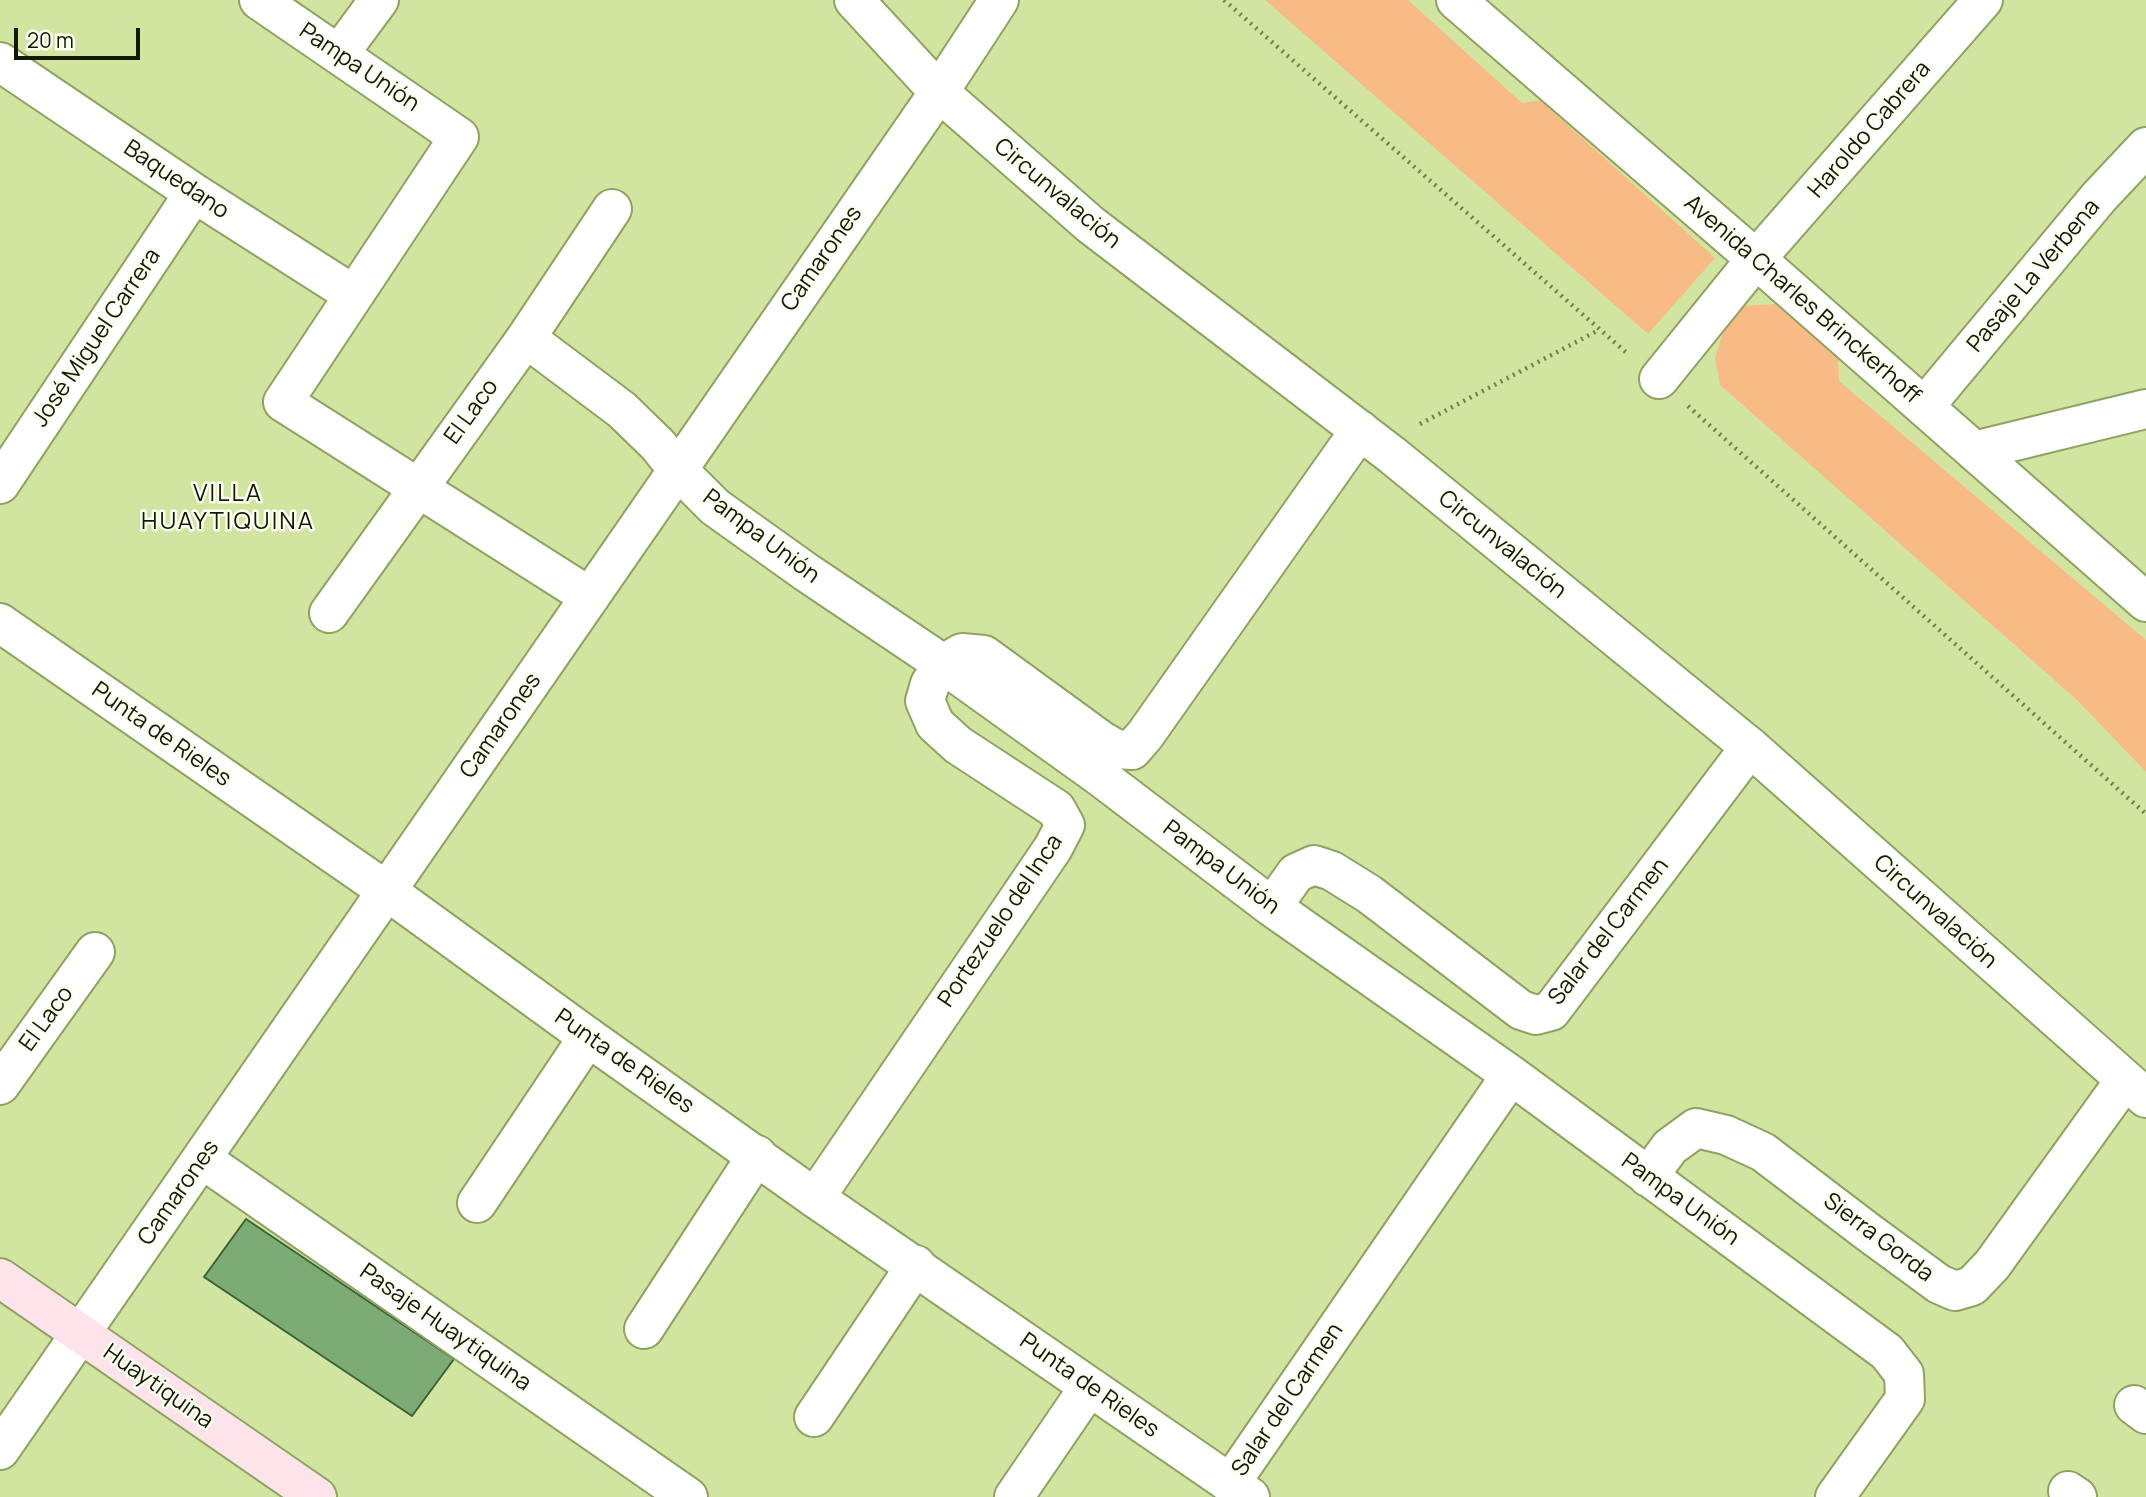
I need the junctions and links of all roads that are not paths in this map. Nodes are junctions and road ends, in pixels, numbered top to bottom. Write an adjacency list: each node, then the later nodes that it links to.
1 (259, 0): 7 (street, Pampa Unión)
2 (379, 0): 7 (street)
3 (853, 0): 9 (street, Circunvalación)
4 (999, 0): 9 (street, Camarones)
5 (1456, 0): 15 (street, Avenida Charles Brinckerhoff)
6 (1983, 0): 15 (street, Haroldo Cabrera)
7 (339, 54): 16 (street, Pampa Unión)
8 (0, 62): 12 (street, Baquedano)
9 (939, 92): 21 (street, Circunvalación); 23 (street, Camarones)
10 (2146, 147): 13 (street, Pasaje La Verbena)
11 (2146, 186): 13 (street)
12 (194, 193): 16 (street, Baquedano); 24 (street, José Miguel Carrera)
13 (2099, 197): 19 (street, Pasaje La Verbena)
14 (612, 209): 17 (street, El Laco)
15 (1756, 259): 18 (street, Haroldo Cabrera); 19 (street, Avenida Charles Brinckerhoff)
16 (354, 295): 25 (street)
17 (526, 338): 23 (street, Pampa Unión); 25 (street, El Laco)
18 (1659, 379)
19 (1924, 407): 22 (street, Avenida Charles Brinckerhoff)
20 (2146, 409): 22 (street)
21 (1360, 429): 30 (street); 31 (street, Circunvalación)
22 (1974, 451): 27 (street, Avenida Charles Brinckerhoff)
23 (677, 468): 26 (street, Camarones); 30 (street, Pampa Unión)
24 (0, 484)
25 (418, 488): 26 (street); 28 (street, El Laco)
26 (590, 597): 32 (street, Camarones)
27 (2146, 603)
28 (330, 613)
29 (0, 623): 32 (street, Punta de Rieles)
30 (943, 664): 33 (street, Pampa Unión); 42 (street, Portezuelo del Inca)
31 (1750, 747): 33 (street, Salar del Carmen); 38 (street, Circunvalación)
32 (387, 891): 35 (street, Punta de Rieles); 40 (street, Camarones)
33 (1272, 907): 36 (street, Pampa Unión)
34 (95, 952): 37 (street, El Laco)
35 (588, 1037): 39 (street, Punta de Rieles); 43 (street)
36 (1511, 1075): 41 (street, Pampa Unión); 51 (street, Salar del Carmen)
37 (0, 1085)
38 (2135, 1089): 41 (street, Sierra Gorda)
39 (757, 1155): 42 (street, Punta de Rieles); 46 (street)
40 (202, 1159): 47 (street, Camarones); 53 (street, Pasaje Huaytiquina)
41 (1648, 1177): 55 (street, Pampa Unión)
42 (816, 1198): 44 (street, Punta de Rieles)
43 (477, 1203)
44 (916, 1265): 48 (street, Punta de Rieles); 49 (street)
45 (0, 1278): 47 (main road, Huaytiquina)
46 (644, 1329)
47 (81, 1333): 50 (street, Camarones); 52 (main road, Huaytiquina)
48 (1089, 1387): 51 (street, Punta de Rieles); 54 (street)
49 (814, 1417)
50 (0, 1451)
51 (1240, 1490)
52 (317, 1497)
53 (688, 1497)
54 (1014, 1497)
55 (1835, 1497)

